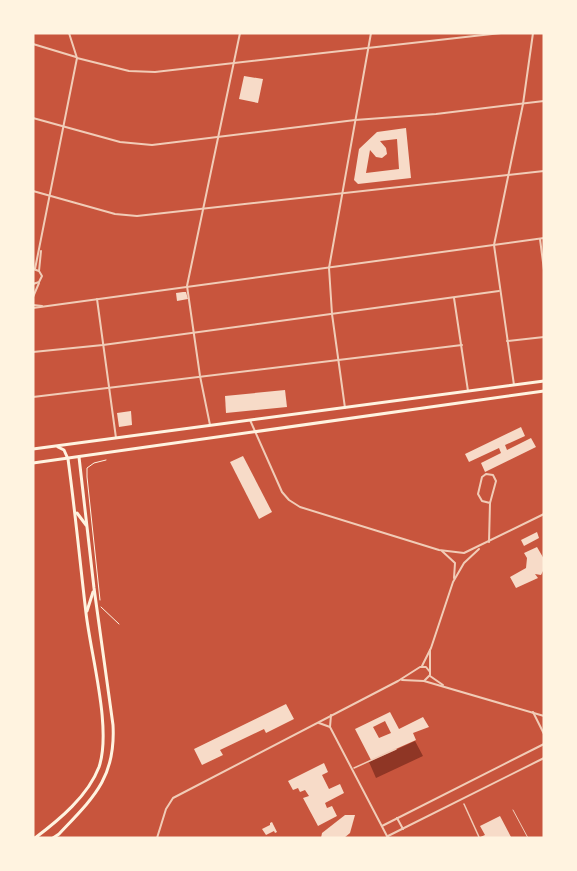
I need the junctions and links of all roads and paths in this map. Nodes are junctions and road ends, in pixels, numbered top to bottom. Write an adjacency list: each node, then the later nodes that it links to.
1 (69, 33): 8 (street)
2 (240, 33): 9 (street)
3 (371, 33): 7 (street)
4 (501, 33): 7 (street)
5 (533, 33): 11 (street)
6 (33, 44): 8 (street)
7 (368, 47): 9 (street); 13 (street)
8 (77, 58): 9 (street); 14 (street)
9 (234, 64): 15 (street)
10 (544, 101): 11 (street)
11 (523, 104): 13 (street); 17 (street)
12 (33, 118): 14 (street)
13 (355, 120): 15 (street); 19 (street)
14 (64, 127): 15 (street); 20 (street)
15 (220, 136): 21 (street)
16 (544, 171): 17 (street)
17 (507, 175): 19 (street); 24 (street)
18 (33, 191): 20 (street)
19 (342, 194): 21 (street); 25 (street)
20 (51, 197): 21 (street); 23 (street)
21 (204, 208): 31 (street)
22 (542, 239): 24 (street); 27 (street)
23 (41, 242): 26 (street); 28 (street)
24 (494, 245): 25 (street); 32 (street)
25 (329, 267): 31 (street); 37 (street)
26 (34, 269): 28 (street)
27 (544, 270)
28 (39, 271): 29 (street)
29 (39, 282): 30 (street); 33 (street)
30 (33, 284)
31 (187, 286): 35 (street); 38 (street)
32 (500, 291): 34 (street); 40 (street)
33 (33, 297)
34 (454, 298): 37 (street); 42 (street)
35 (97, 299): 36 (street); 41 (street)
36 (33, 307)
37 (333, 314): 38 (street); 44 (street)
38 (194, 333): 41 (street); 45 (street)
39 (544, 337): 40 (street)
40 (507, 342): 47 (street)
41 (103, 345): 43 (street); 48 (street)
42 (462, 345): 44 (street); 49 (street)
43 (33, 352)
44 (338, 359): 45 (street); 52 (street)
45 (200, 376): 48 (street); 54 (street)
46 (544, 381): 47 (main road)
47 (514, 385): 49 (main road)
48 (109, 388): 51 (street); 56 (street)
49 (468, 391): 52 (main road)
50 (544, 392): 55 (main road)
51 (33, 397)
52 (345, 408): 53 (main road)
53 (250, 420): 54 (main road); 55 (street)
54 (210, 425): 56 (main road)
55 (255, 433): 59 (main road); 69 (street)
56 (116, 438): 57 (main road)
57 (56, 446): 58 (main road); 60 (main road)
58 (33, 449)
59 (79, 457): 60 (main road); 66 (main road)
60 (68, 459): 62 (main road); 64 (main road)
61 (106, 460): 77 (path)
62 (33, 463)
63 (490, 503): 63 (street); 67 (street)
64 (75, 512): 66 (main road); 76 (main road)
65 (544, 514): 67 (street)
66 (87, 526): 75 (main road)
67 (489, 542): 68 (street)
68 (481, 547): 71 (street); 73 (street)
69 (440, 550): 70 (street); 72 (street)
70 (457, 552): 71 (street); 72 (street)
71 (464, 553): 73 (street)
72 (454, 562): 73 (street); 74 (street)
73 (465, 562): 74 (street)
74 (453, 582): 78 (street)
75 (94, 588): 76 (main road); 81 (main road)
76 (86, 613): 82 (main road)
77 (119, 624)
78 (431, 648): 79 (street); 83 (street)
79 (422, 666): 80 (street); 83 (street)
80 (418, 668): 84 (street); 85 (street)
81 (106, 671): 82 (main road); 106 (main road)
82 (95, 674): 105 (main road)
83 (430, 674): 86 (street); 87 (street)
84 (402, 680): 85 (street); 89 (street)
85 (419, 680): 86 (street)
86 (424, 681): 87 (street)
87 (448, 688): 88 (street)
88 (533, 712): 90 (street); 93 (street)
89 (329, 716): 91 (street); 92 (street)
90 (544, 716)
91 (316, 723): 92 (street); 107 (street)
92 (330, 727): 97 (street)
93 (544, 734)
94 (544, 744): 100 (street)
95 (396, 749): 97 (street)
96 (544, 758): 102 (street)
97 (353, 769): 101 (street)
98 (464, 804): 104 (street)
99 (513, 810): 108 (lane)
100 (397, 819): 101 (street); 102 (street)
101 (382, 826): 103 (street)
102 (403, 829): 103 (street)
103 (388, 837)
104 (479, 837)
105 (35, 838)
106 (53, 838)
107 (157, 838)
108 (528, 838)

